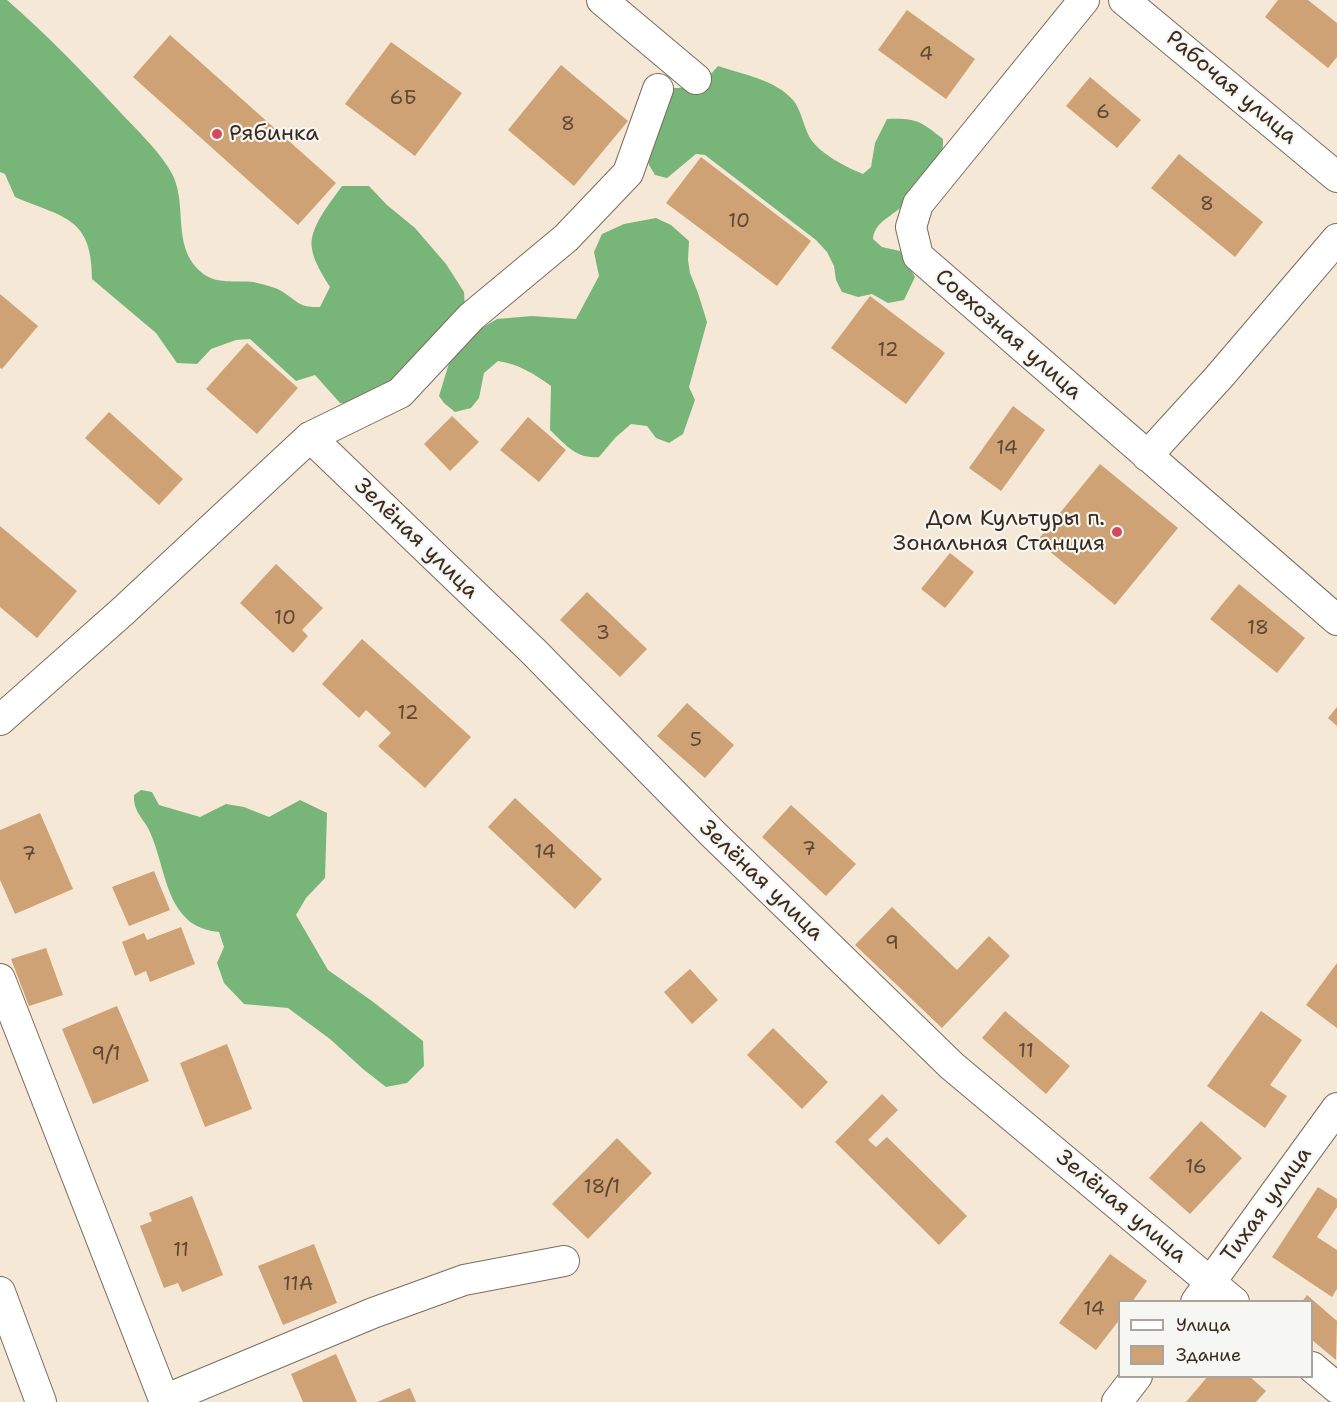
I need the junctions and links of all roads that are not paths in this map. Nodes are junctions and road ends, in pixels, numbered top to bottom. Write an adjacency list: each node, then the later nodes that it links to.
1 (602, 0): 4 (street)
2 (1084, 0): 9 (street, Совхозная улица)
3 (1124, 0): 6 (street, Рабочая улица)
4 (696, 79)
5 (658, 89): 8 (street)
6 (1337, 177)
7 (1337, 240): 9 (street)
8 (310, 437): 11 (street); 16 (street, Зелёная улица)
9 (1147, 456): 10 (street, Совхозная улица)
10 (1337, 620)
11 (0, 720)
12 (0, 979): 21 (street)
13 (1337, 1108): 16 (street, Тихая улица)
14 (564, 1262): 21 (street)
15 (0, 1292): 22 (street)
16 (1203, 1292): 17 (street, Зелёная улица)
17 (1228, 1300)
18 (1313, 1369): 20 (street)
19 (1136, 1378): 23 (street)
20 (1337, 1388)
21 (164, 1401)
22 (41, 1402)
23 (1117, 1402)

